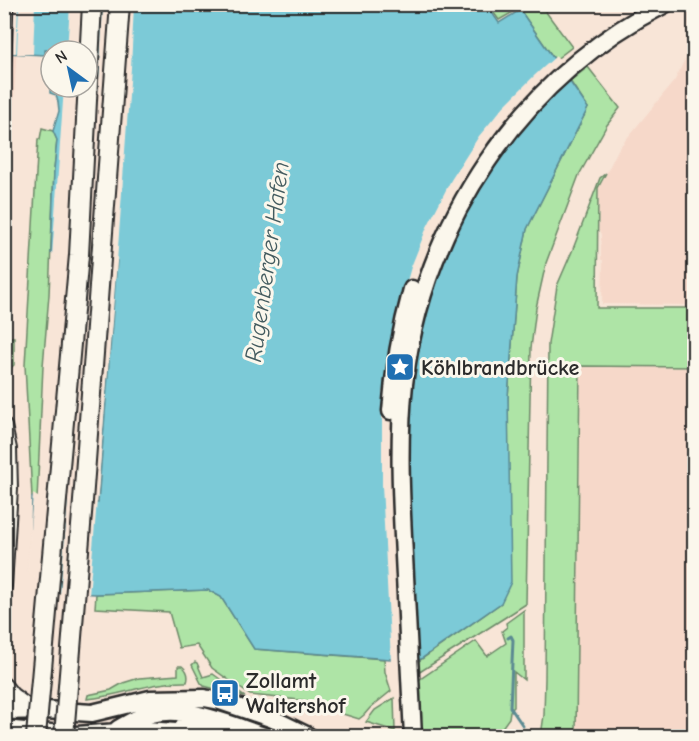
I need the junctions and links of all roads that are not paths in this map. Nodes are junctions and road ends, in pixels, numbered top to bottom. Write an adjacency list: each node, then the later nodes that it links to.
1 (92, 4): 14 (highway, bridge)
2 (108, 4): 14 (highway)
3 (120, 4): 15 (highway, bridge)
4 (644, 4): 21 (main road)
5 (665, 4): 22 (main road)
6 (4, 426): 7 (street)
7 (4, 586)
8 (4, 685): 10 (street)
9 (182, 698): 10 (main road); 19 (main road); 20 (main road)
10 (32, 710): 11 (main road)
11 (4, 711)
12 (4, 728): 14 (street)
13 (116, 730): 14 (main road); 16 (main road); 17 (main road); 18 (main road)
14 (38, 735)
15 (64, 736)
16 (195, 736)
17 (224, 736)
18 (264, 736)
19 (288, 736)
20 (308, 736)
21 (402, 736)
22 (413, 736)

